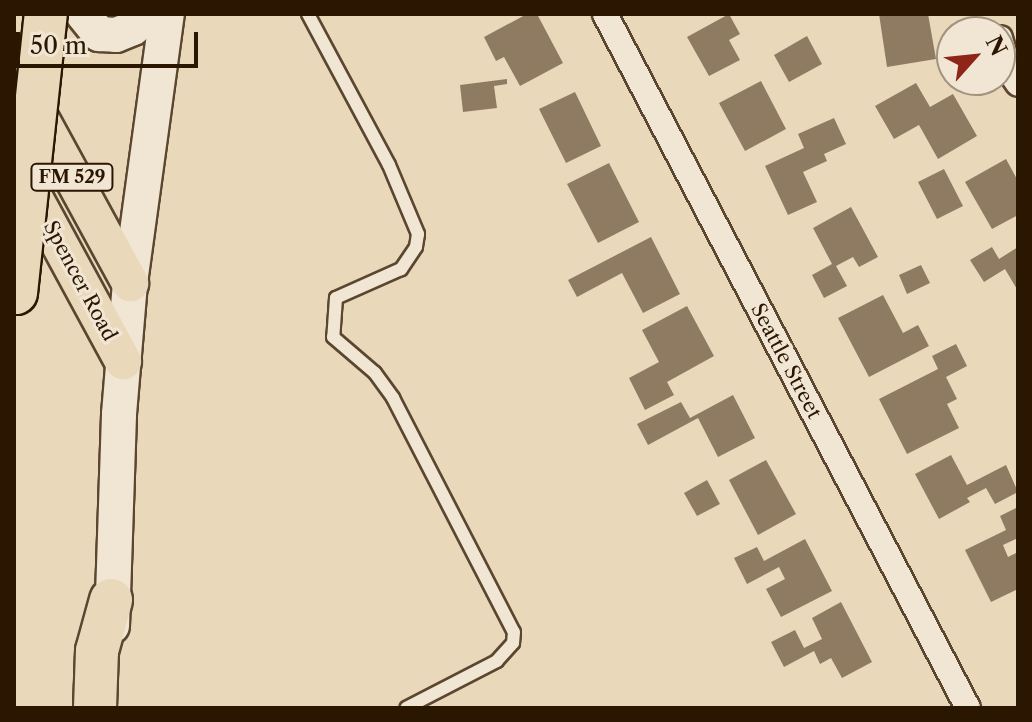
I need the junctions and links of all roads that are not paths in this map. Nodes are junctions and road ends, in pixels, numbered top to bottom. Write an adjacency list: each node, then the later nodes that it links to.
1 (46, 14): 10 (highway, bridge)
2 (83, 14): 3 (main road)
3 (149, 14)
4 (167, 14): 9 (main road)
5 (308, 14): 15 (lane)
6 (605, 14): 16 (street, Seattle Street)
7 (14, 70): 9 (main road, FM 529)
8 (14, 159): 11 (main road, Spencer Road / FM 529)
9 (130, 283): 11 (main road)
10 (15, 307)
11 (123, 361): 12 (main road)
12 (111, 600): 13 (highway); 14 (main road)
13 (95, 708)
14 (113, 708)
15 (406, 708)
16 (968, 708)

